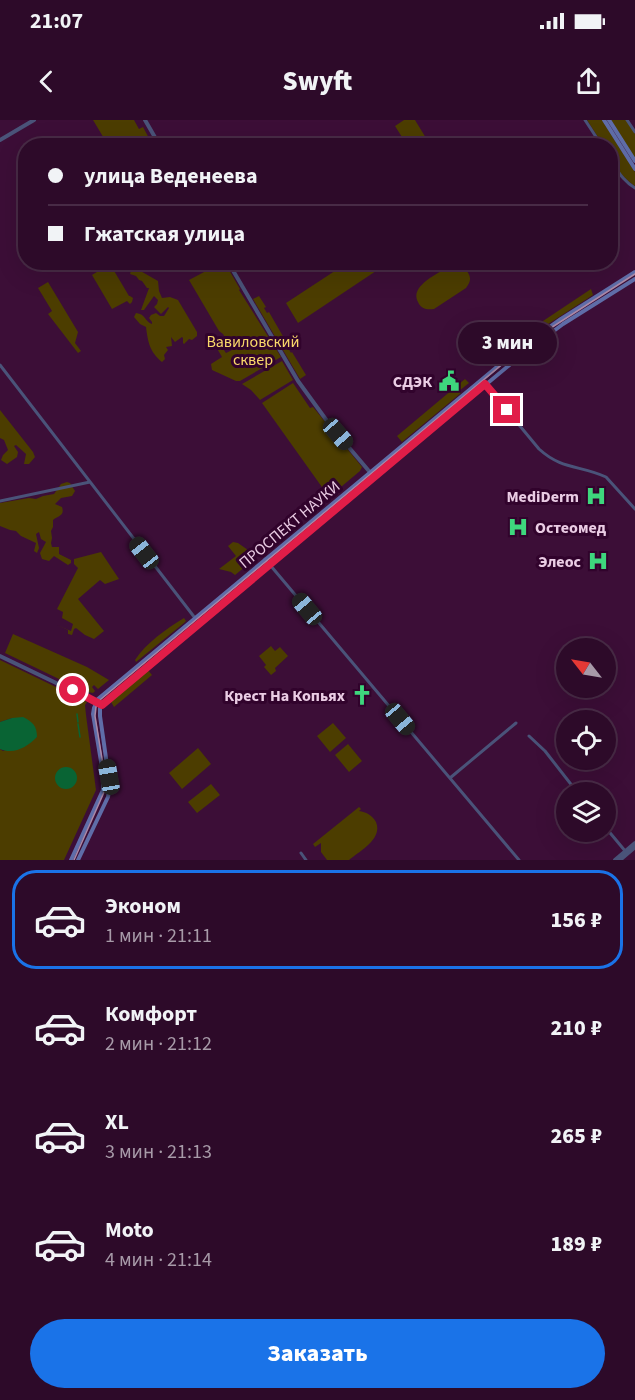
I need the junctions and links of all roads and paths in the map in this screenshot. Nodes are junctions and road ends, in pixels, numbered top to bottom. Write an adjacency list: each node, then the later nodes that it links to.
1 (34, 120): 11 (street)
2 (145, 120): 8 (street)
3 (585, 120): 9 (street)
4 (604, 120): 10 (main road)
5 (609, 120): 13 (main road)
6 (627, 120): 7 (street)
7 (635, 132)
8 (155, 138)
9 (597, 138)
10 (615, 138)
11 (0, 140)
12 (618, 142): 14 (main road)
13 (635, 161)
14 (635, 169)
15 (618, 173): 16 (street)
16 (635, 188)
17 (233, 270): 22 (street)
18 (635, 272): 22 (main road, ПРОСПЕКТ НАУКИ)
19 (635, 279): 21 (main road, ПРОСПЕКТ НАУКИ)
20 (0, 365): 24 (street)
21 (485, 384): 23 (main road, ПРОСПЕКТ НАУКИ); 26 (street)
22 (370, 472): 23 (street); 27 (main road, ПРОСПЕКТ НАУКИ)
23 (374, 477): 28 (main road, ПРОСПЕКТ НАУКИ)
24 (90, 482): 25 (street); 29 (street)
25 (0, 501)
26 (635, 509)
27 (265, 559): 28 (street); 29 (main road, ПРОСПЕКТ НАУКИ)
28 (269, 564): 30 (main road, ПРОСПЕКТ НАУКИ); 36 (street)
29 (195, 618): 30 (street); 32 (main road, ПРОСПЕКТ НАУКИ)
30 (199, 623): 33 (main road, ПРОСПЕКТ НАУКИ)
31 (0, 656): 32 (street)
32 (96, 702): 33 (street); 42 (main road)
33 (102, 705): 43 (main road)
34 (516, 723): 36 (street)
35 (529, 736): 37 (street)
36 (450, 778): 45 (street)
37 (569, 782)
38 (616, 840): 40 (street)
39 (635, 845): 40 (street)
40 (626, 852): 46 (street); 47 (street)
41 (301, 854): 44 (street)
42 (71, 860)
43 (78, 860)
44 (306, 860)
45 (519, 860)
46 (615, 860)
47 (620, 860)

